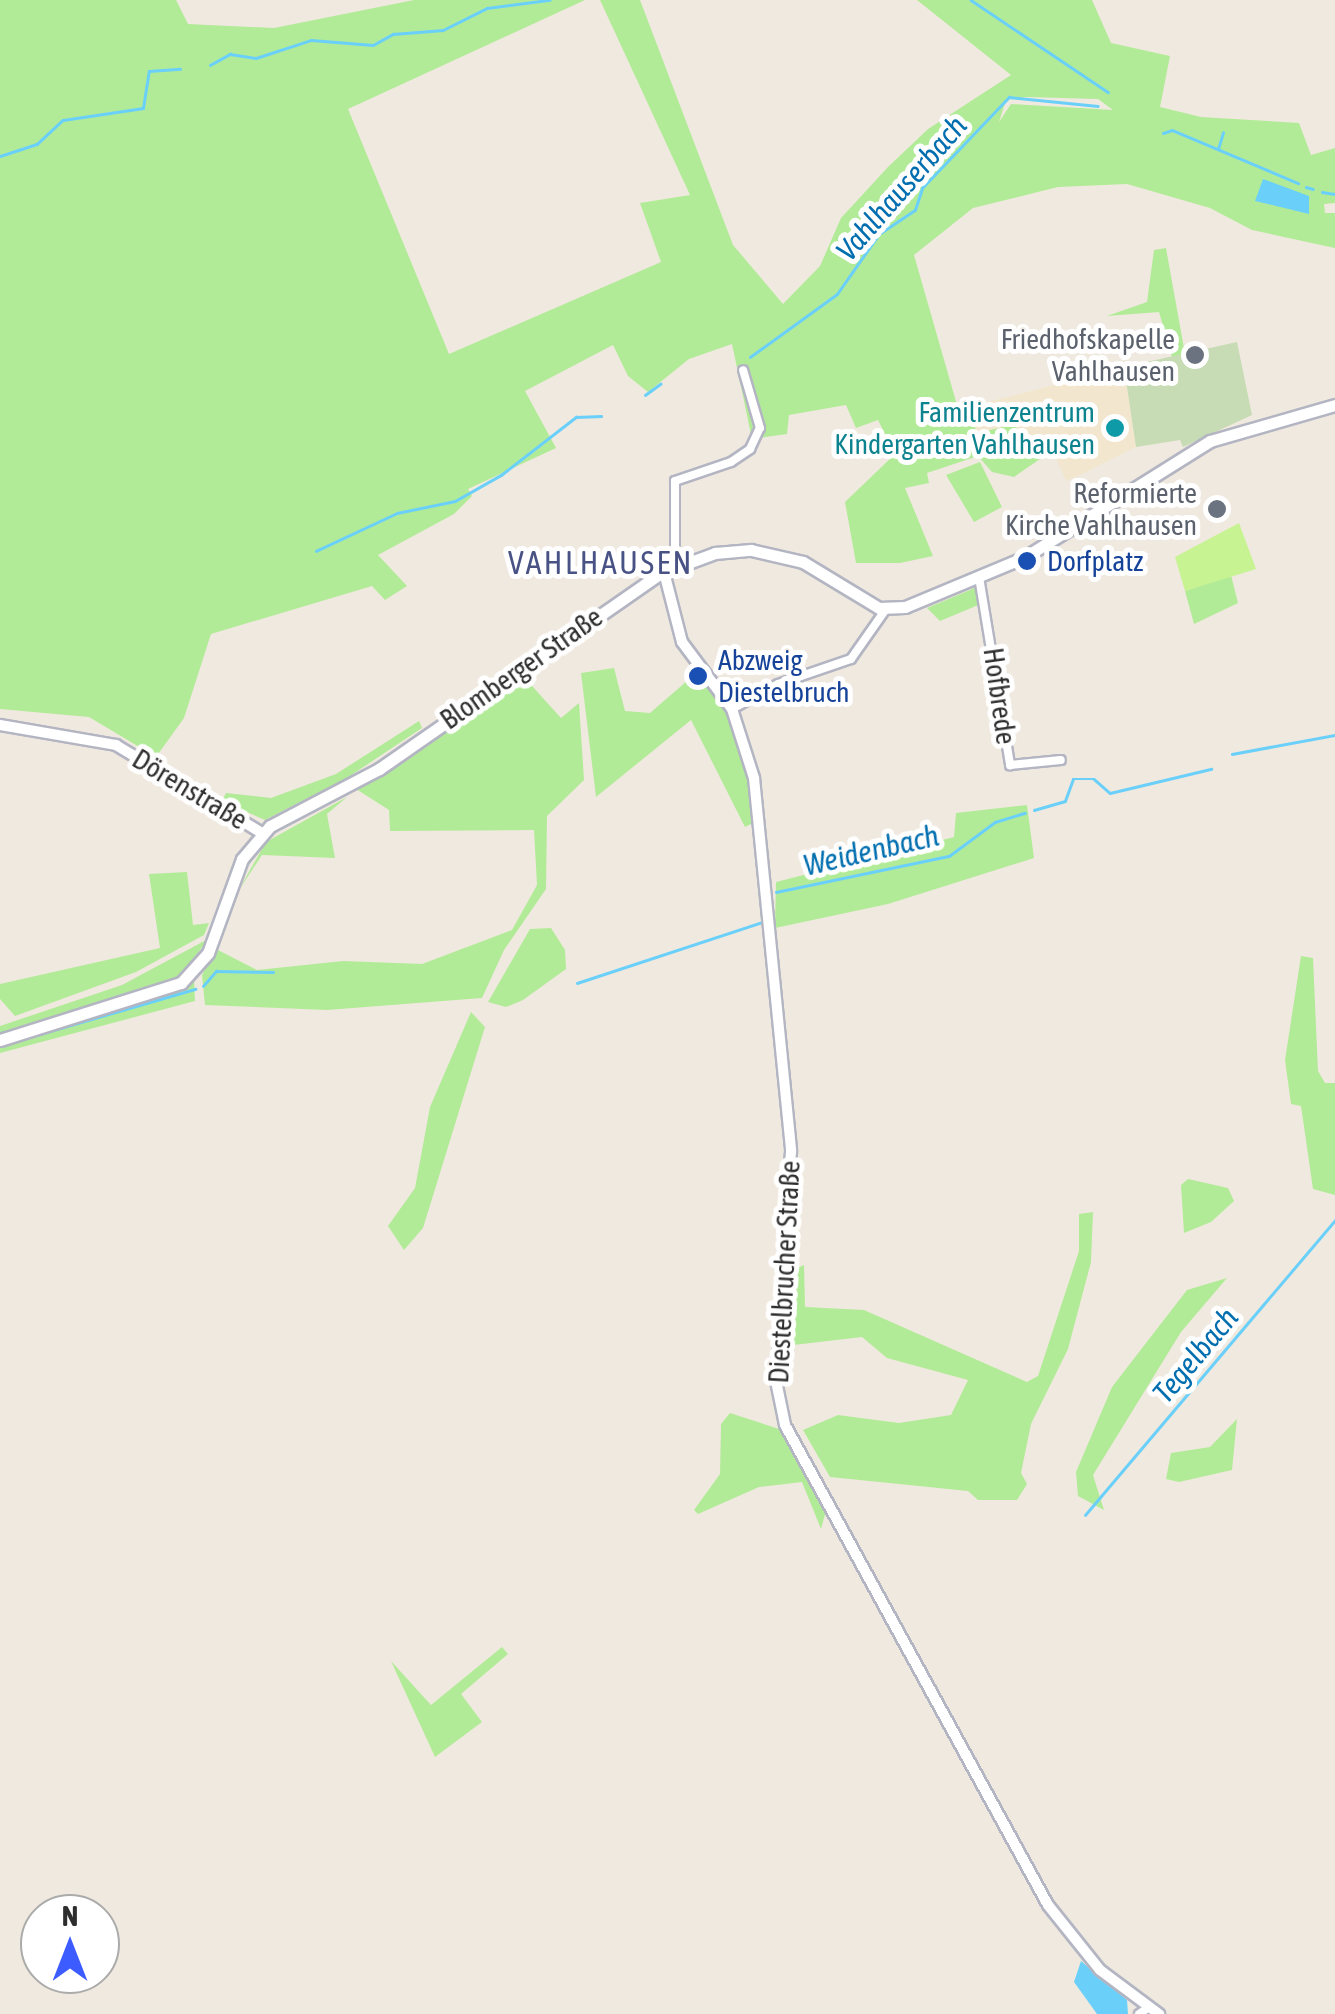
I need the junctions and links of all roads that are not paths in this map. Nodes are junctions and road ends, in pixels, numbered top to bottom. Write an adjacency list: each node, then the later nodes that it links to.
1 (744, 370): 3 (street)
2 (1335, 405): 4 (main road)
3 (669, 570): 5 (main road, Blomberger Straße); 6 (street, Diestelbrucher Straße); 9 (main road, Blomberger Straße)
4 (979, 577): 5 (main road); 8 (street, Hofbrede)
5 (886, 609): 6 (street)
6 (732, 709): 11 (street, Diestelbrucher Straße)
7 (0, 725): 9 (street, Dörenstraße)
8 (1061, 760)
9 (262, 834): 10 (main road, Blomberger Straße)
10 (0, 1040)
11 (1149, 2012)

